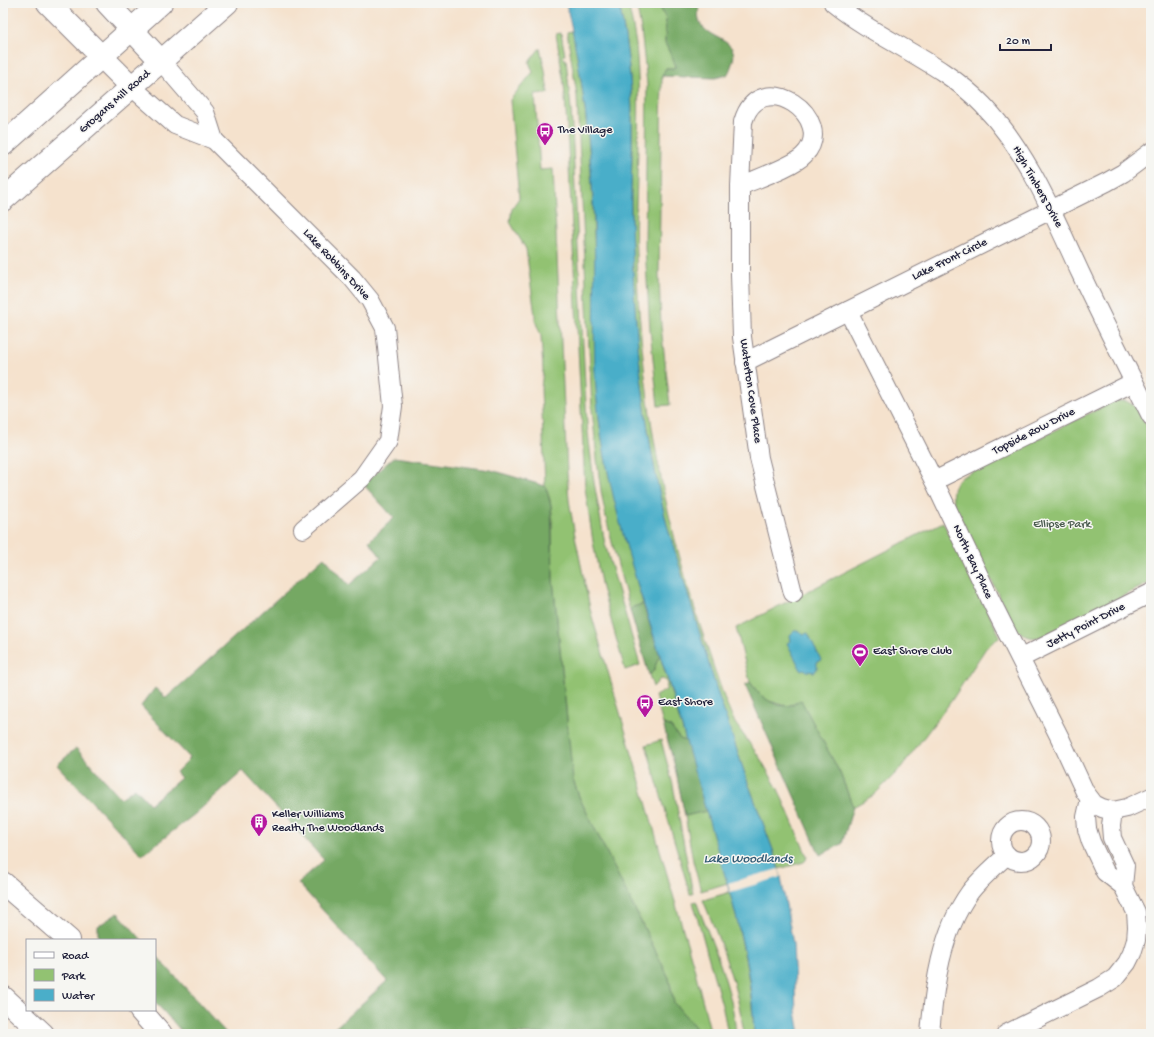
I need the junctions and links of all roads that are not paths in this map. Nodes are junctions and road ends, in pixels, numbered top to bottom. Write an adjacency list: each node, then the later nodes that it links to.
1 (48, 3): 7 (main road, Lake Robbins Drive)
2 (107, 3): 6 (main road, Lake Robbins Drive)
3 (161, 3): 6 (main road)
4 (226, 3): 8 (main road, Grogans Mill Road)
5 (833, 3): 15 (street, High Timbers Drive)
6 (132, 29): 7 (main road); 8 (main road, Lake Robbins Drive)
7 (101, 57): 9 (main road, Lake Robbins Drive); 11 (main road)
8 (161, 61): 9 (main road, Grogans Mill Road); 10 (street, Lake Robbins Drive)
9 (132, 87): 10 (street, Lake Robbins Drive); 14 (main road, Grogans Mill Road)
10 (214, 140): 21 (street, Lake Robbins Drive)
11 (3, 145)
12 (1151, 152): 15 (street, Lake Front Circle)
13 (740, 186): 13 (street, Waterton Cove Place); 17 (street, Waterton Cove Place)
14 (3, 200)
15 (1051, 210): 16 (street, Lake Front Circle); 18 (street, High Timbers Drive)
16 (848, 311): 17 (street, Lake Front Circle); 20 (street, North Bay Place)
17 (745, 362): 22 (street, Waterton Cove Place)
18 (1134, 382): 19 (street, High Timbers Drive); 20 (street, Topside Row Drive)
19 (1151, 416)
20 (934, 482): 24 (street, North Bay Place)
21 (303, 529)
22 (793, 593)
23 (1151, 593): 24 (street, Jetty Point Drive)
24 (1021, 658): 26 (street, North Bay Place)
25 (1151, 797): 26 (street)
26 (1102, 806): 29 (street); 29 (street)
27 (1006, 855): 35 (street)
28 (3, 883): 30 (main road)
29 (1123, 886): 36 (street)
30 (68, 939)
31 (3, 997): 33 (main road)
32 (141, 1011): 34 (main road)
33 (43, 1034)
34 (161, 1034)
35 (930, 1034)
36 (1006, 1034)

